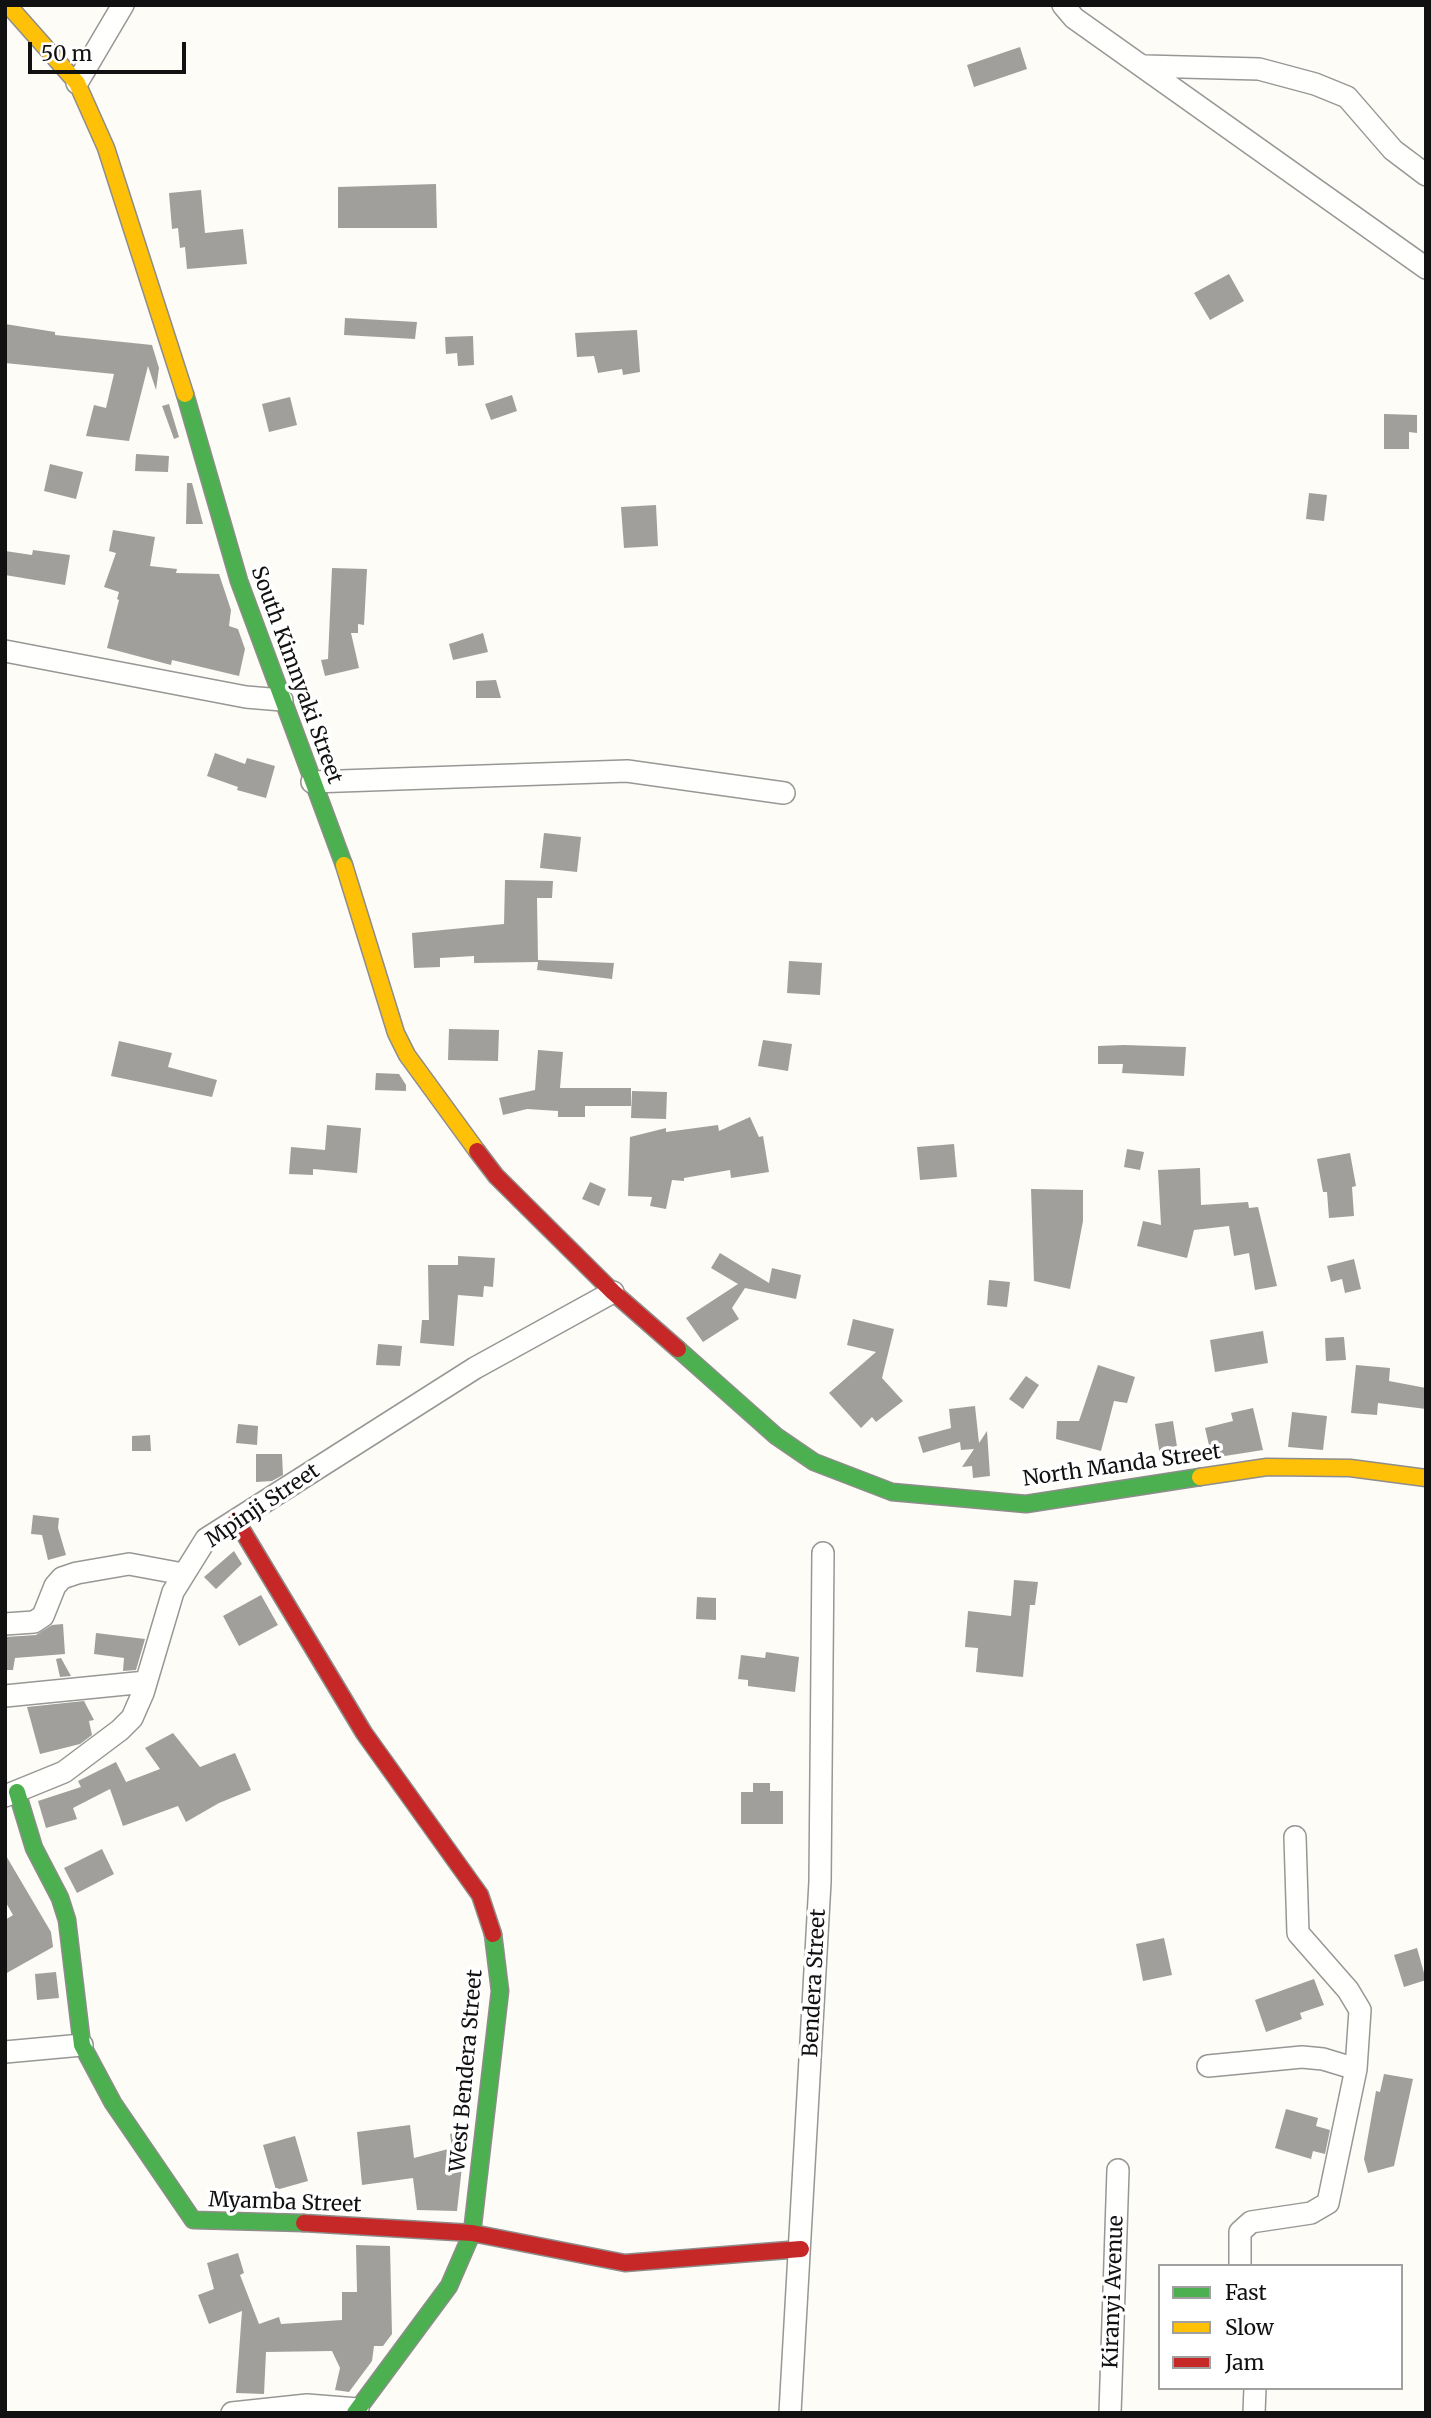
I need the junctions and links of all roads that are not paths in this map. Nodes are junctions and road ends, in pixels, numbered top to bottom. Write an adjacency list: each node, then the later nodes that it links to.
1 (8, 5): 5 (street, South Kimnyaki Street)
2 (123, 5): 5 (street)
3 (1063, 5): 4 (street)
4 (1145, 66): 6 (street); 7 (street)
5 (77, 83): 9 (street, South Kimnyaki Street)
6 (1426, 174)
7 (1426, 268)
8 (5, 651): 9 (street)
9 (282, 701): 10 (street, South Kimnyaki Street)
10 (313, 782): 11 (street); 12 (street, South Kimnyaki Street)
11 (784, 793)
12 (613, 1292): 13 (street, South Kimnyaki Street); 15 (street, Mpinji Street)
13 (633, 1310): 14 (street, North Manda Street)
14 (1426, 1478)
15 (236, 1520): 17 (street, Mpinji Street); 28 (street, West Bendera Street)
16 (823, 1553): 29 (street, Bendera Street)
17 (183, 1574): 18 (street); 19 (street, Mpinji Street)
18 (5, 1624)
19 (145, 1682): 20 (street); 21 (street, Mpinji Street)
20 (5, 1696)
21 (11, 1794): 23 (street, Myamba Street)
22 (1295, 1837): 26 (street)
23 (82, 2045): 24 (street); 28 (street, Myamba Street)
24 (5, 2052)
25 (1208, 2066): 26 (street)
26 (1356, 2069): 30 (street)
27 (1118, 2171): 35 (street, Kiranyi Avenue)
28 (472, 2233): 29 (street, Myamba Street); 32 (street, West Bendera Street)
29 (801, 2249): 34 (street, Bendera Street)
30 (1240, 2264)
31 (1255, 2390): 36 (street)
32 (357, 2411): 33 (street)
33 (232, 2413)
34 (790, 2413)
35 (1110, 2413)
36 (1254, 2413)

